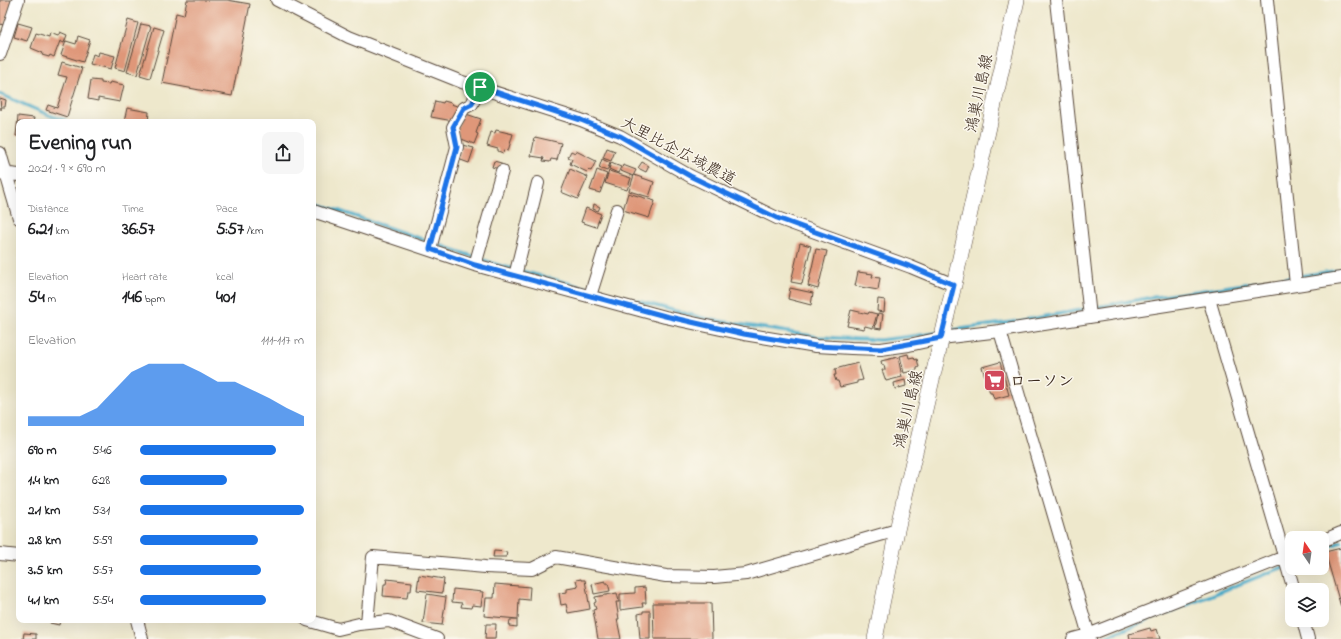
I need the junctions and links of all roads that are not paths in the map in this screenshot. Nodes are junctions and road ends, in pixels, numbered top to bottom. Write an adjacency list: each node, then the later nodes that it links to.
1 (18, 0): 6 (street)
2 (277, 0): 7 (street, 大里比企広域農道)
3 (1017, 0): 20 (main road, 鴻巣川島線)
4 (1056, 0): 24 (street)
5 (1267, 0): 21 (street)
6 (0, 54)
7 (480, 87): 16 (street); 20 (street, 大里比企広域農道)
8 (0, 153): 10 (street)
9 (502, 171): 17 (street)
10 (3, 173): 11 (street); 13 (street)
11 (16, 175)
12 (538, 182): 18 (street)
13 (16, 210)
14 (617, 210): 22 (street)
15 (316, 212): 16 (street)
16 (430, 249): 17 (street)
17 (475, 265): 18 (street)
18 (515, 276): 22 (street)
19 (1341, 278): 21 (street)
20 (954, 285): 26 (main road, 鴻巣川島線)
21 (1296, 285): 23 (street)
22 (590, 296): 26 (street)
23 (1209, 299): 24 (street); 30 (street)
24 (1090, 317): 25 (street)
25 (1000, 331): 26 (street); 38 (street)
26 (941, 338): 27 (main road, 鴻巣川島線)
27 (897, 530): 36 (street); 41 (main road, 鴻巣川島線)
28 (1341, 533): 29 (street)
29 (1329, 538)
30 (1285, 545)
31 (0, 554): 32 (street)
32 (16, 556)
33 (1285, 556): 38 (street)
34 (138, 623): 39 (street)
35 (316, 623): 36 (street)
36 (367, 623): 40 (street)
37 (1305, 627): 43 (street)
38 (1089, 637): 42 (street)
39 (142, 639)
40 (437, 639)
41 (875, 639)
42 (1074, 639)
43 (1308, 639)

